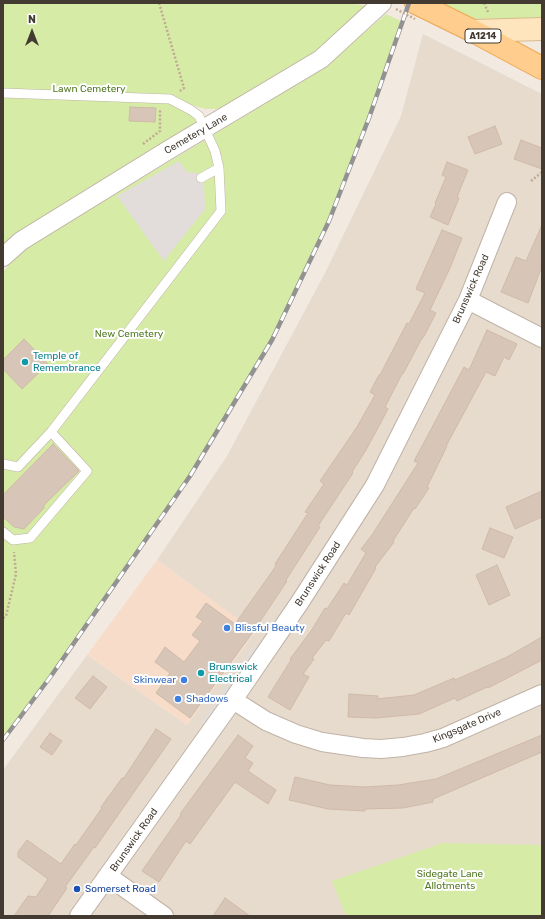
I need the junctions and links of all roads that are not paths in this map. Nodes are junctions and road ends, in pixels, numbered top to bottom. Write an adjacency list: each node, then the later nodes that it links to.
1 (406, 8): 3 (main road, A1214); 6 (street, Cemetery Lane)
2 (542, 29): 3 (street)
3 (473, 31): 4 (main road, A1214)
4 (542, 68)
5 (3, 94): 6 (lane)
6 (205, 129): 7 (lane); 10 (street, Cemetery Lane)
7 (219, 168): 8 (lane); 13 (lane)
8 (200, 178)
9 (507, 202): 11 (street, Brunswick Road)
10 (3, 257)
11 (468, 300): 12 (street); 17 (street, Brunswick Road)
12 (542, 338)
13 (51, 432): 14 (lane); 15 (lane)
14 (3, 464)
15 (3, 532)
16 (542, 694): 17 (street, Kingsgate Drive)
17 (233, 700): 18 (street, Brunswick Road)
18 (108, 876): 19 (street, Brunswick Road); 20 (street)
19 (79, 916)
20 (164, 916)

